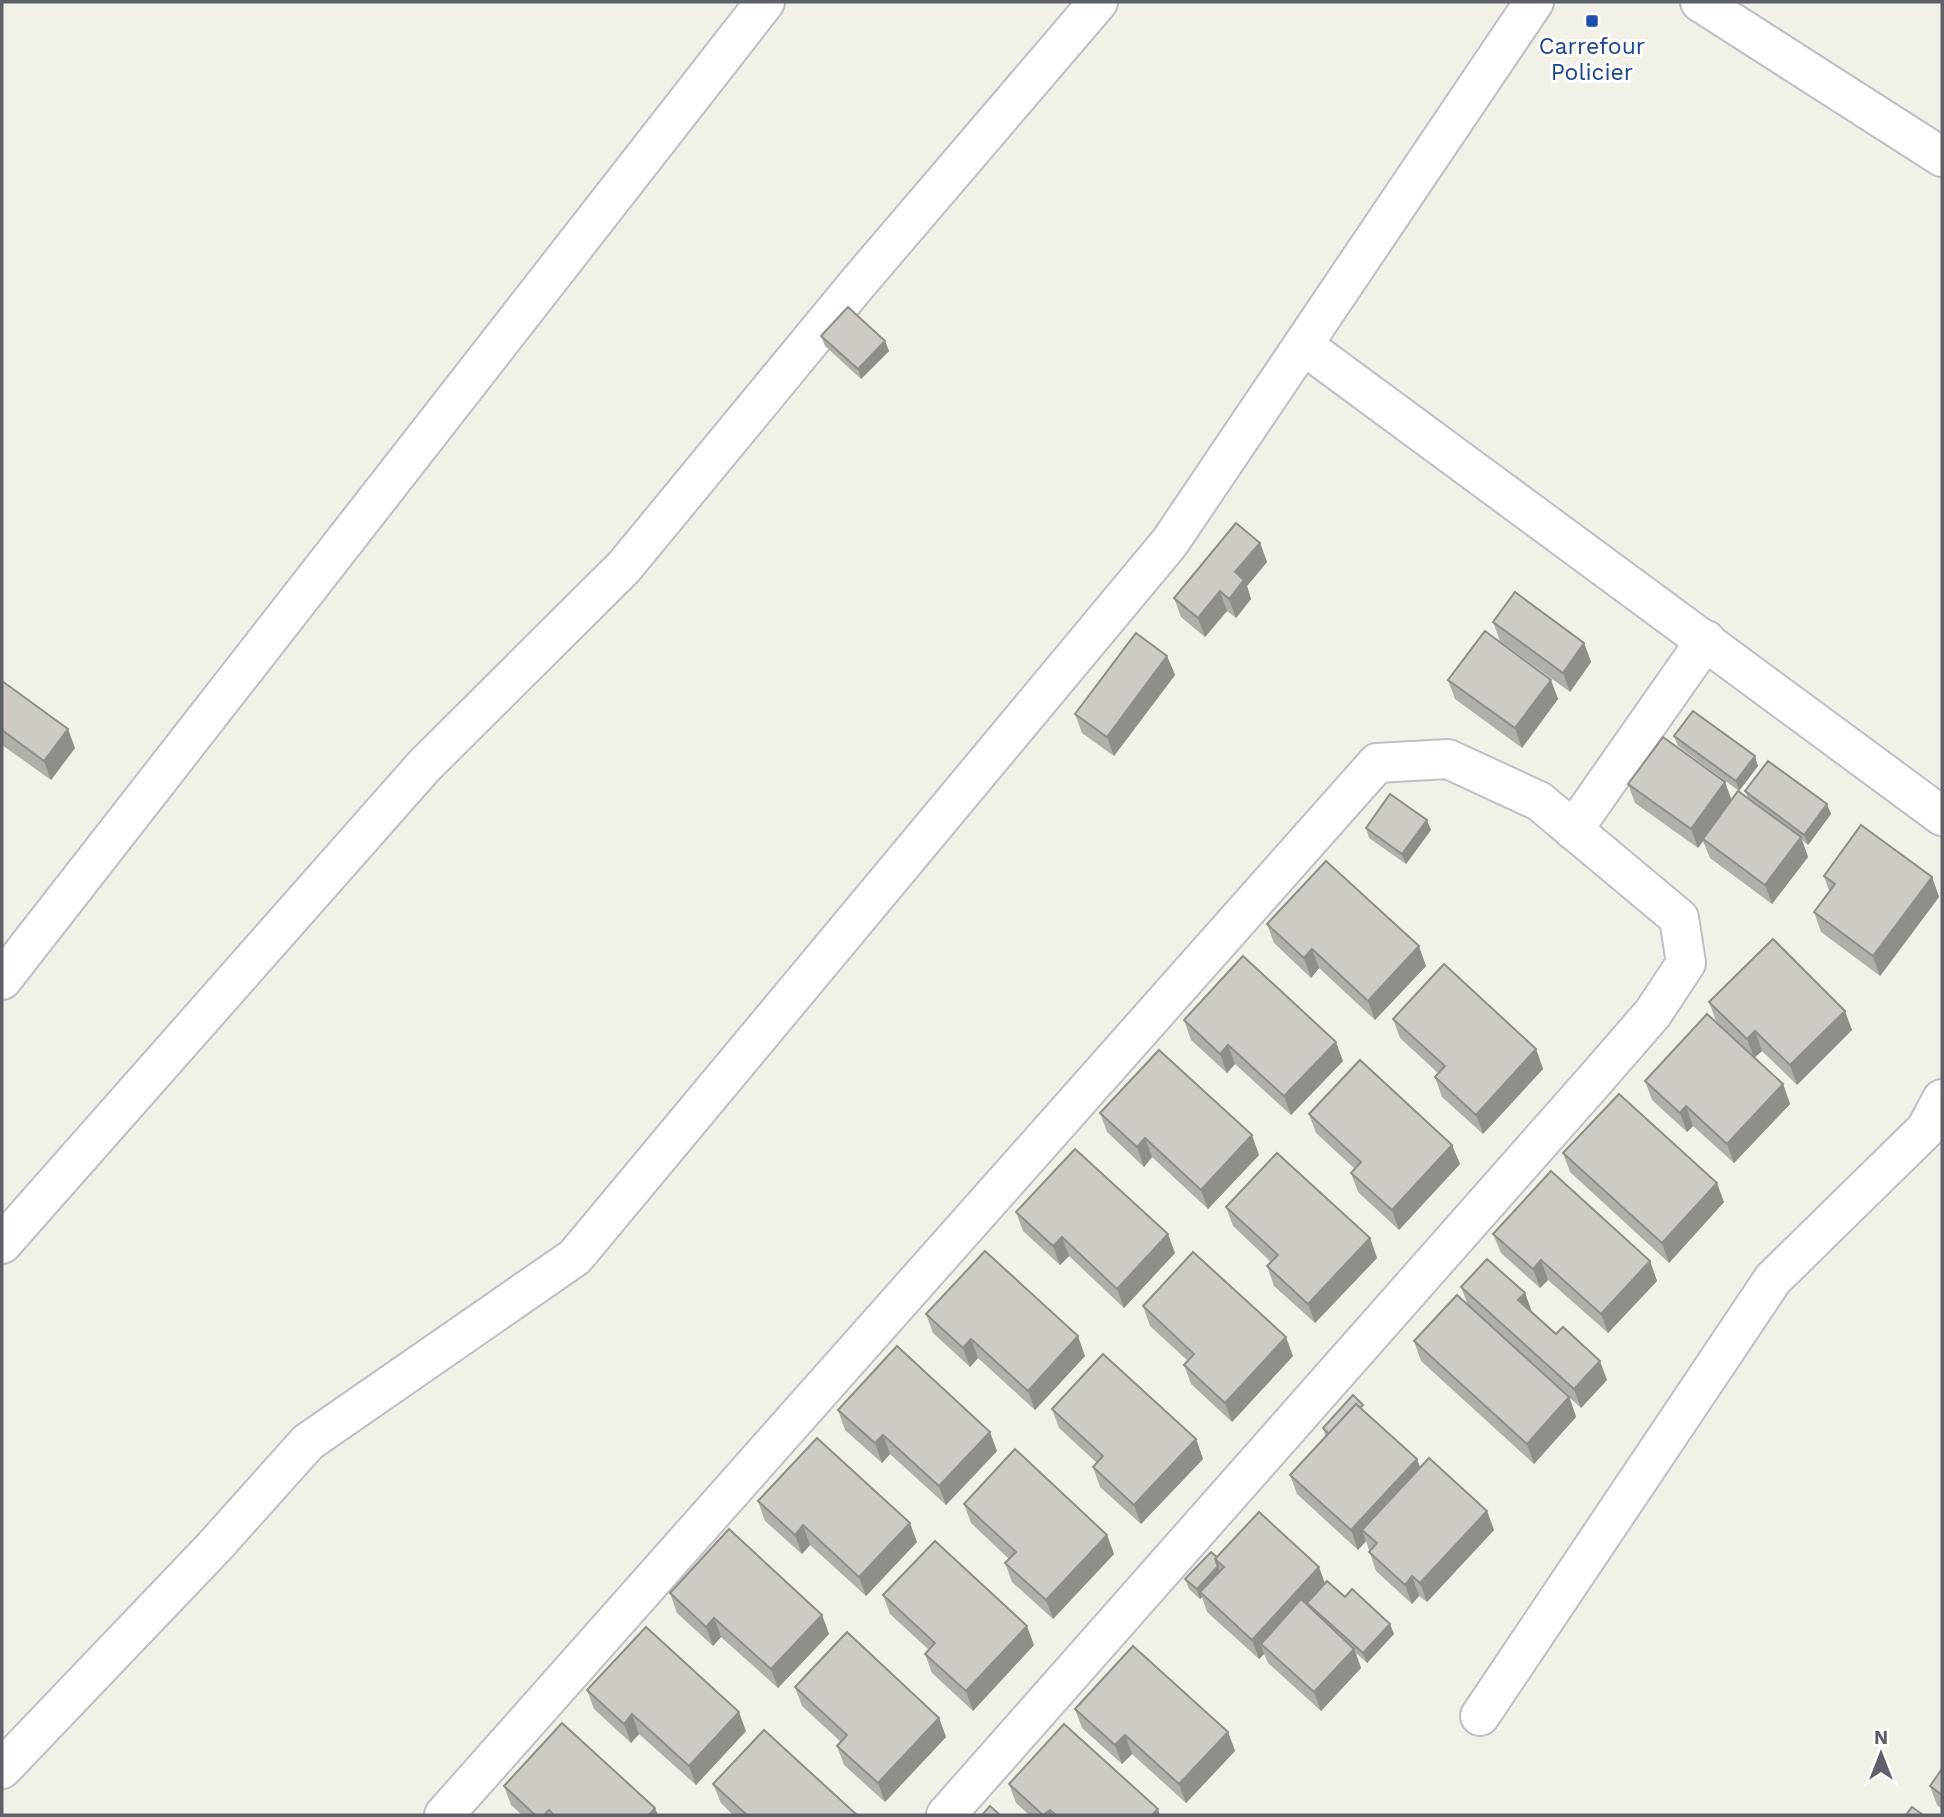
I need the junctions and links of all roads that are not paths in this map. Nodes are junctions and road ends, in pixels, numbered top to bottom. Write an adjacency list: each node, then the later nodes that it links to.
1 (765, 2): 10 (street)
2 (1098, 2): 12 (street)
3 (1534, 2): 6 (street)
4 (1700, 2): 5 (street)
5 (1942, 157)
6 (1303, 345): 7 (street); 14 (street)
7 (1706, 640): 8 (street); 9 (street)
8 (1942, 816)
9 (1573, 830): 15 (street); 16 (street)
10 (2, 980)
11 (1942, 1099): 13 (street)
12 (2, 1244)
13 (1480, 1716)
14 (2, 1769)
15 (444, 1815)
16 (946, 1815)

